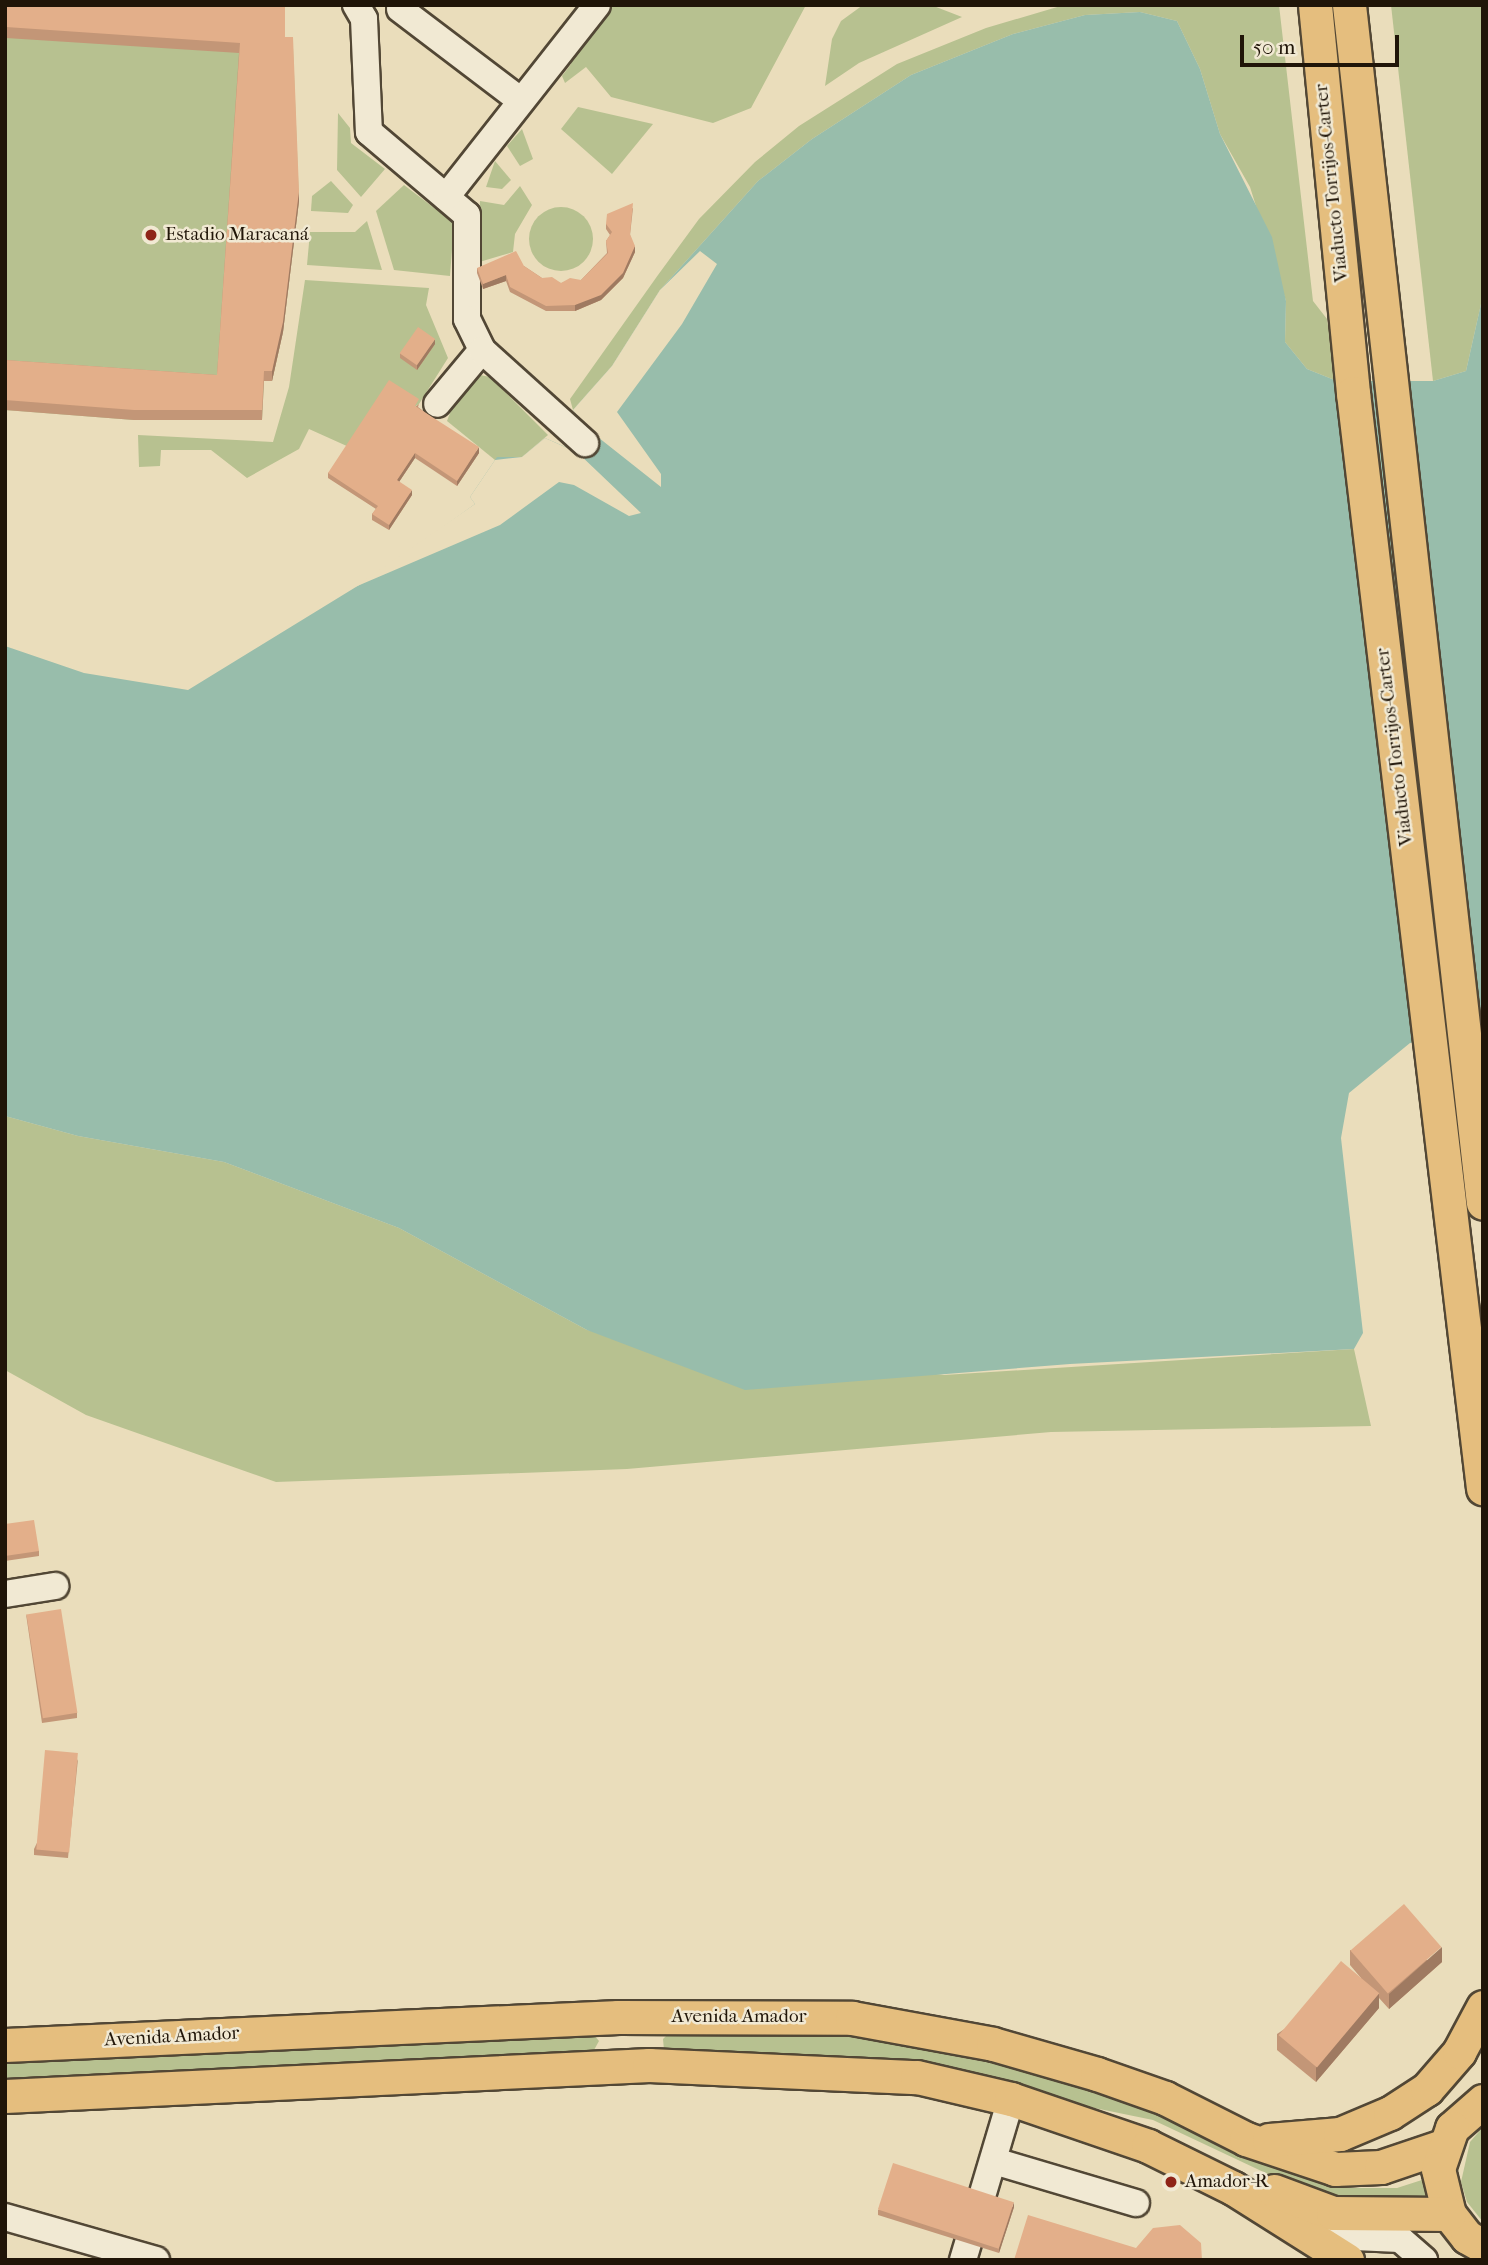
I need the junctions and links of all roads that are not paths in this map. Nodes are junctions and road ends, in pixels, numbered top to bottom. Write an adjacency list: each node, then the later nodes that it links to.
1 (356, 5): 7 (street)
2 (597, 5): 6 (street)
3 (1315, 5): 12 (main road, Viaducto Torrijos-Carter)
4 (1349, 5): 11 (main road, Viaducto Torrijos-Carter)
5 (400, 9): 6 (street)
6 (521, 101): 7 (street)
7 (446, 197): 8 (street)
8 (482, 350): 9 (street); 10 (street)
9 (437, 404)
10 (585, 443)
11 (1483, 1203)
12 (1483, 1488)
13 (55, 1586): 14 (street)
14 (5, 1594)
15 (1483, 2007): 22 (main road)
16 (618, 2017): 17 (main road, Avenida Amador); 18 (main road); 22 (main road, Avenida Amador)
17 (5, 2045)
18 (649, 2065): 19 (main road); 20 (main road)
19 (5, 2096)
20 (1011, 2099): 24 (street); 25 (main road)
21 (1483, 2101): 23 (main road)
22 (1246, 2139): 23 (main road, Avenida Amador)
23 (1443, 2146): 27 (main road)
24 (993, 2161): 26 (street); 32 (street)
25 (1214, 2179): 27 (main road); 29 (main road)
26 (1136, 2203)
27 (1448, 2214): 30 (main road)
28 (5, 2217): 31 (street)
29 (1298, 2226): 33 (main road); 34 (street)
30 (1483, 2246)
31 (156, 2260)
32 (963, 2260)
33 (1347, 2260)
34 (1424, 2260)

